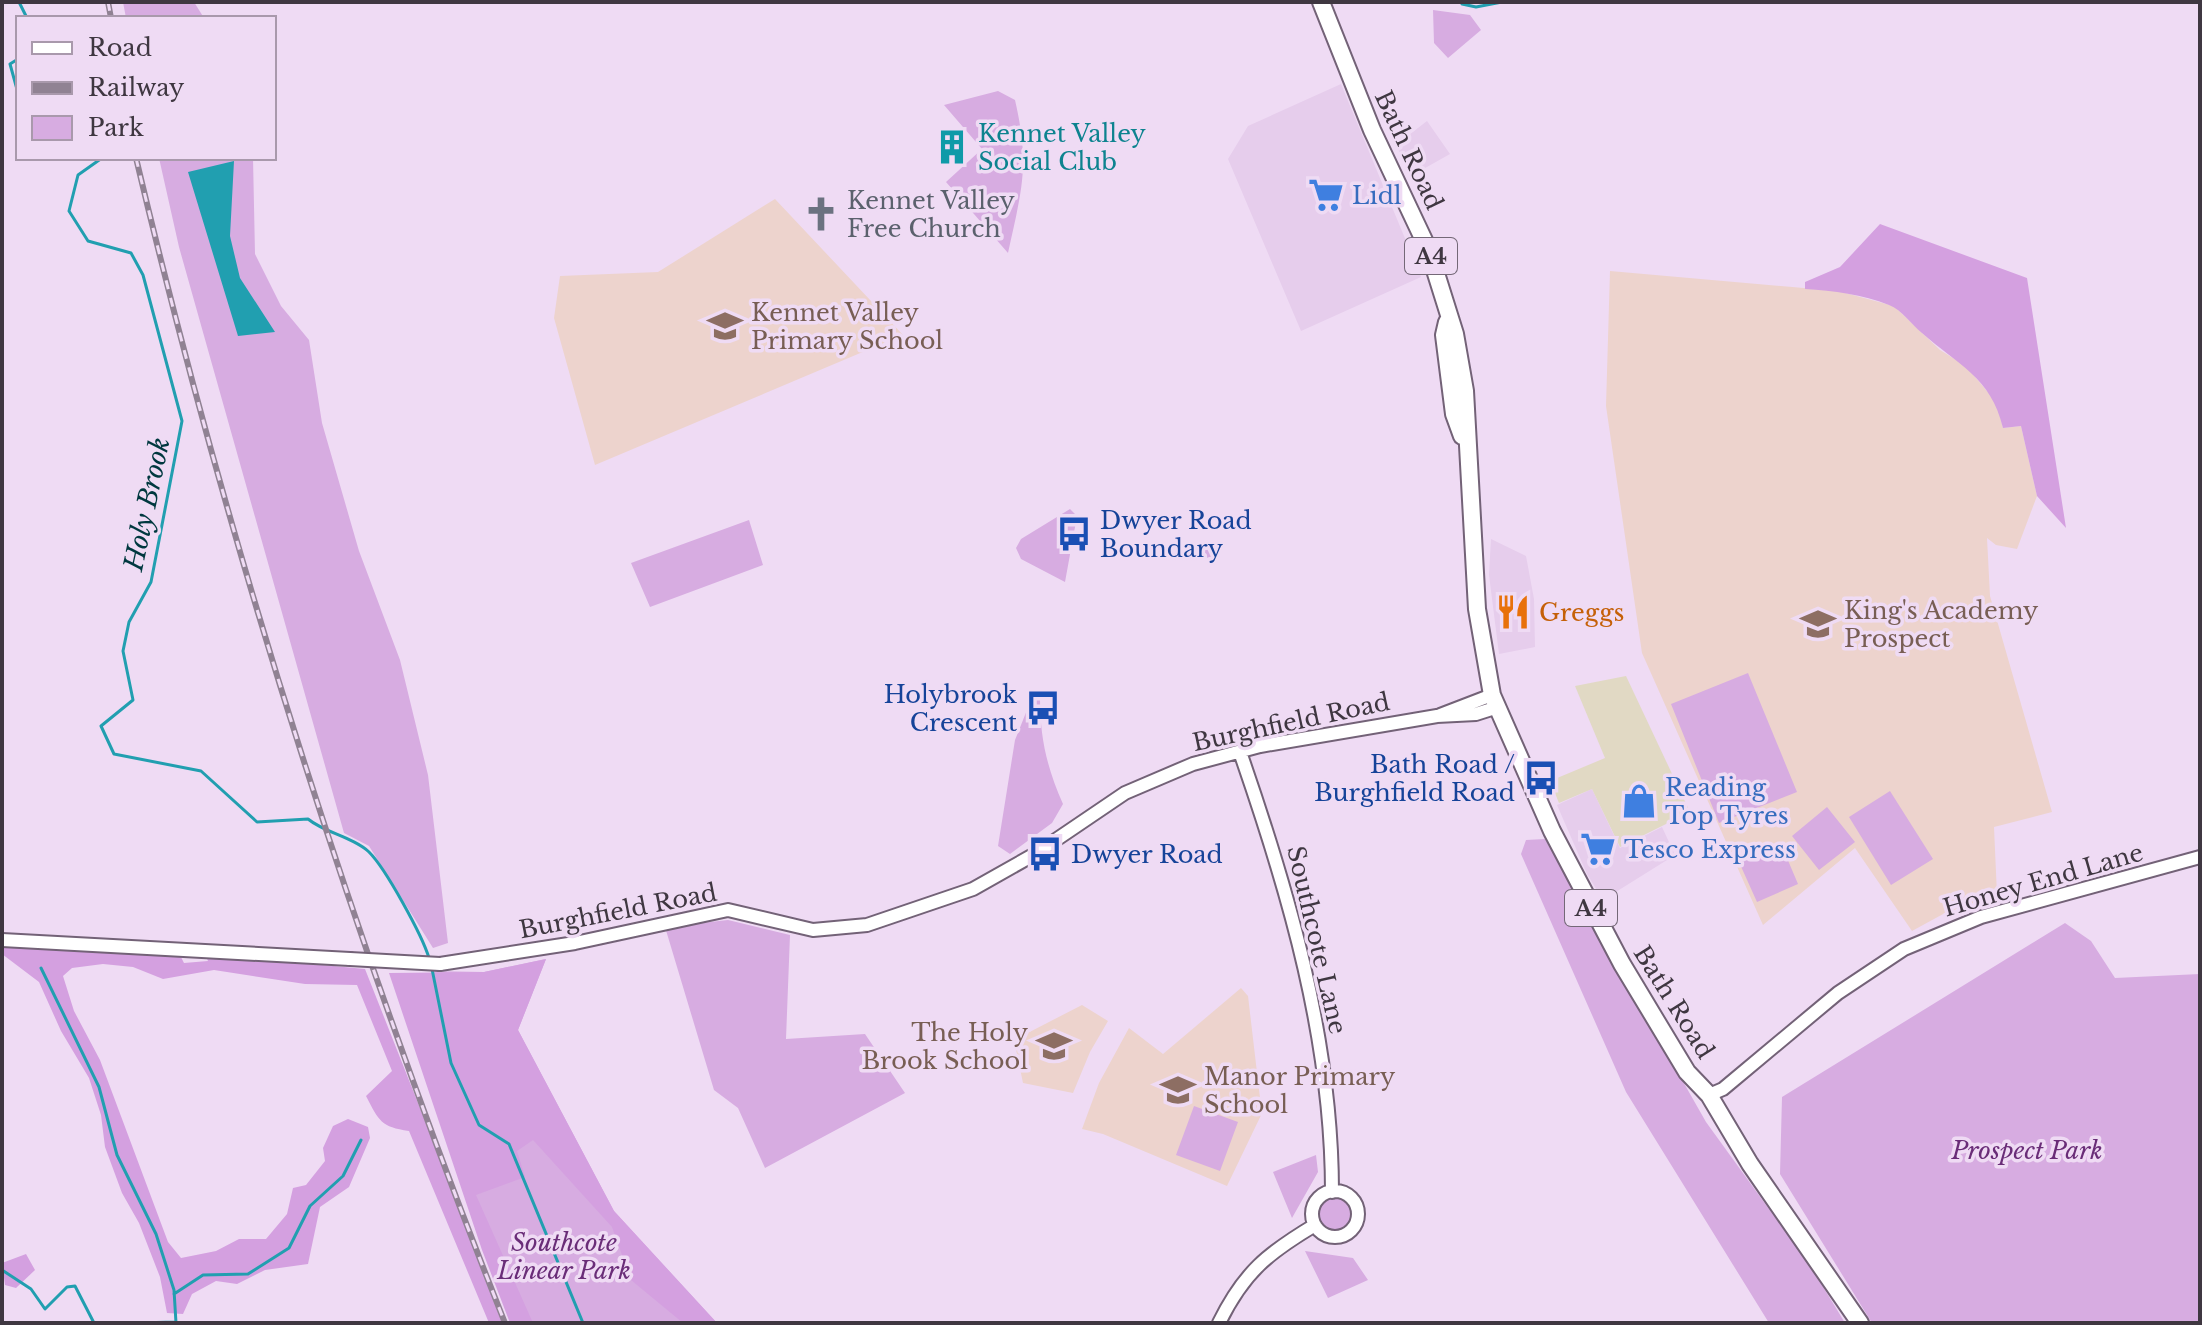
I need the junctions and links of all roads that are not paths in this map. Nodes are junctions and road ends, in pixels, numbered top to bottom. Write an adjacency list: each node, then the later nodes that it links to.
1 (1321, 2): 2 (main road, Bath Road / A4)
2 (1495, 701): 3 (street, Burghfield Road); 6 (main road, Bath Road / A4)
3 (1240, 752): 5 (street, Burghfield Road, bridge); 7 (street, Southcote Lane)
4 (2200, 857): 6 (street, Honey End Lane)
5 (2, 940)
6 (1709, 1095): 10 (main road, Bath Road / A4)
7 (1332, 1192): 8 (street); 8 (street)
8 (1315, 1225): 9 (street)
9 (1219, 1323)
10 (1860, 1323)

